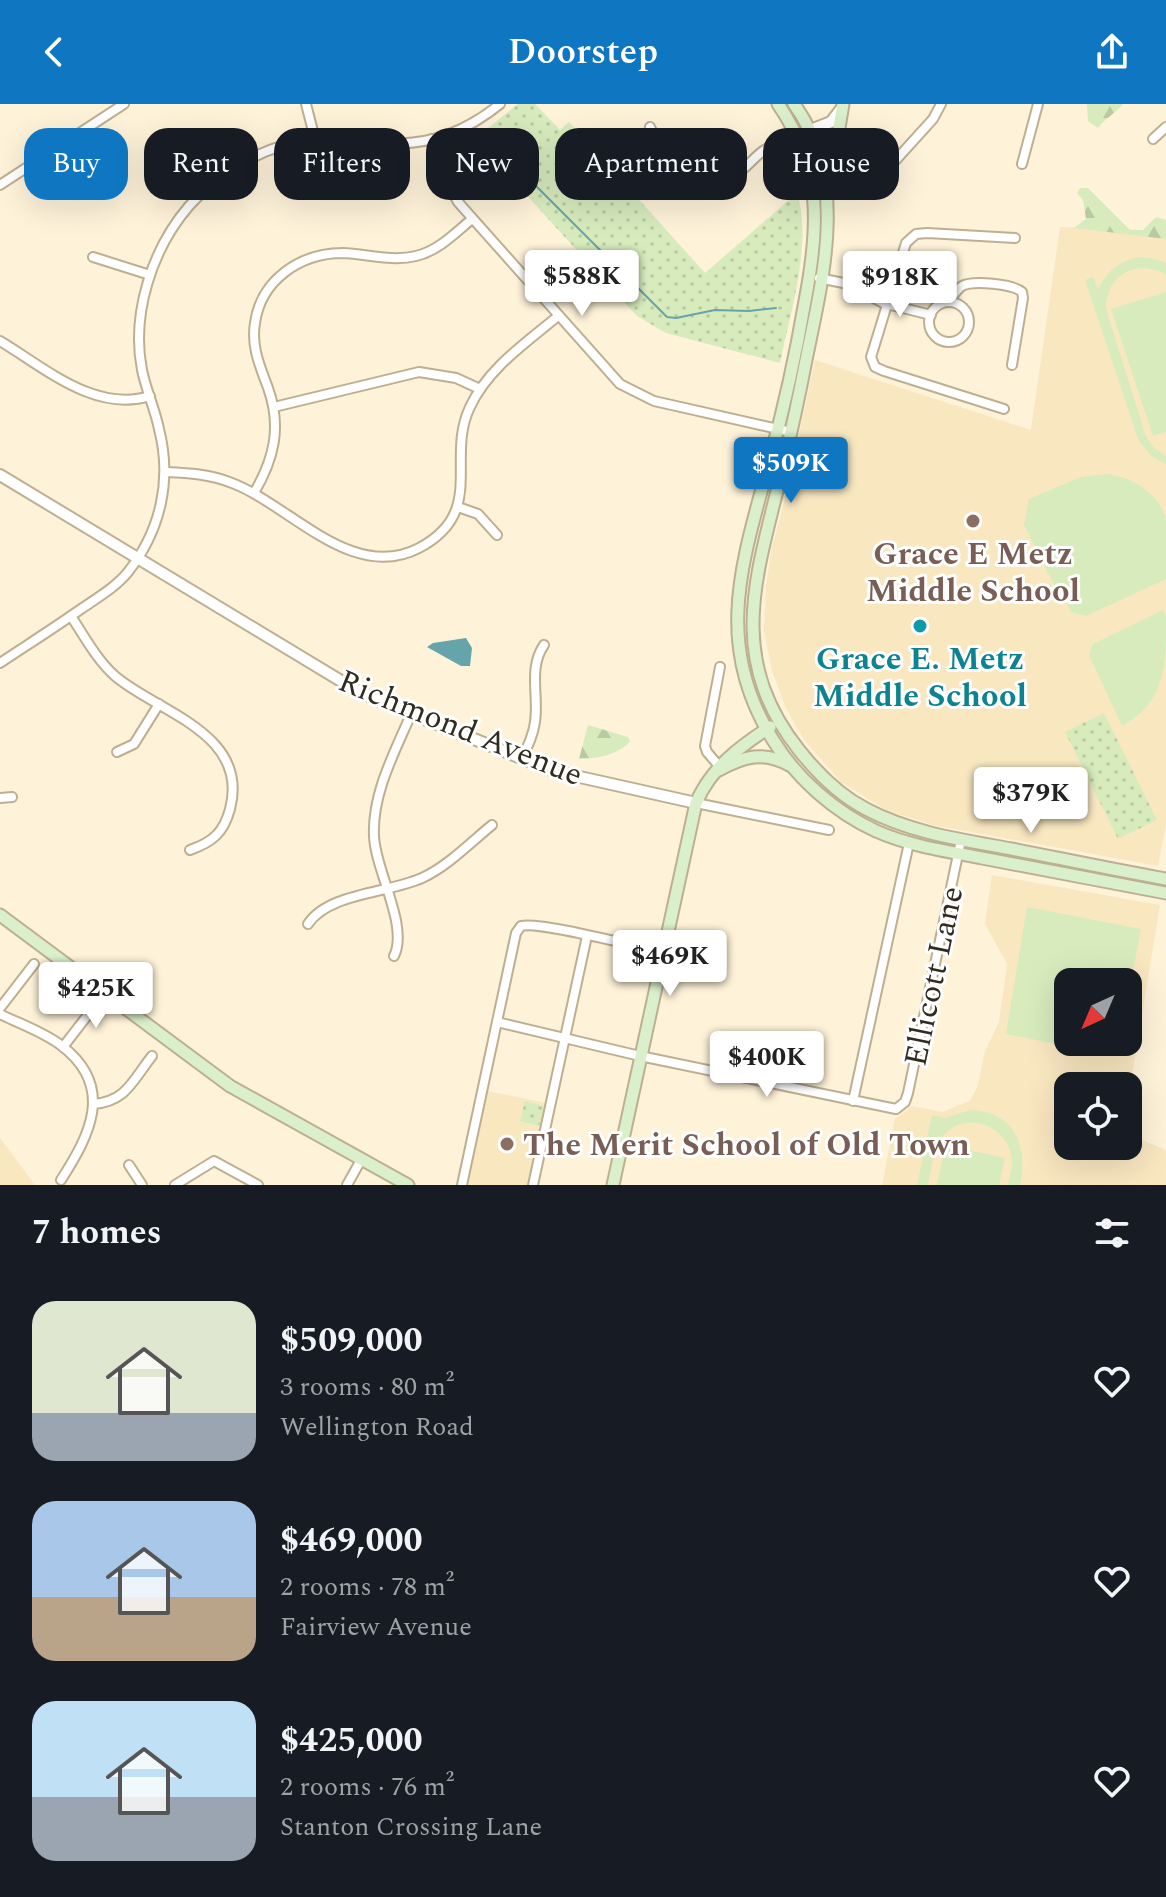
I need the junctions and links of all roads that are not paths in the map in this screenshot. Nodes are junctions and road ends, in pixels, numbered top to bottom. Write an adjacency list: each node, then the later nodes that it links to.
1 (124, 104): 21 (street)
2 (306, 104): 11 (street)
3 (500, 104): 12 (street)
4 (778, 104): 13 (main road)
5 (794, 104): 14 (main road)
6 (843, 104): 15 (street); 25 (main road)
7 (941, 104): 19 (street)
8 (1038, 104): 20 (street)
9 (650, 127): 18 (street)
10 (1166, 127): 16 (street)
11 (312, 128)
12 (463, 128)
13 (793, 128)
14 (808, 128)
15 (814, 128)
16 (1153, 139)
17 (274, 150): 29 (street)
18 (763, 151)
19 (899, 156)
20 (1022, 164)
21 (0, 185)
22 (457, 200): 26 (street)
23 (813, 200): 30 (main road)
24 (826, 200): 25 (main road)
25 (827, 203): 31 (main road)
26 (472, 219): 35 (street); 40 (street)
27 (1015, 238): 33 (street)
28 (93, 257): 29 (street)
29 (150, 275): 39 (street)
30 (810, 276): 31 (street); 42 (main road)
31 (822, 278): 33 (street); 43 (main road)
32 (949, 302): 34 (street); 34 (street); 37 (street)
33 (887, 304): 34 (street); 41 (street)
34 (931, 315)
35 (558, 316): 38 (street); 42 (street)
36 (0, 341): 39 (street)
37 (1012, 365)
38 (480, 389): 40 (street); 47 (street)
39 (150, 396): 44 (street)
40 (274, 407): 46 (street)
41 (1004, 409)
42 (778, 429): 43 (street); 57 (main road)
43 (791, 432): 56 (main road)
44 (166, 472): 46 (street); 49 (street)
45 (0, 475): 49 (street, Richmond Avenue)
46 (254, 493): 47 (street)
47 (458, 507): 48 (street)
48 (497, 535)
49 (138, 559): 50 (street); 55 (street, Richmond Avenue)
50 (71, 616): 52 (street); 54 (street)
51 (544, 645): 59 (street)
52 (0, 663)
53 (720, 667): 61 (street)
54 (159, 704): 58 (street); 69 (street)
55 (411, 714): 59 (street, Richmond Avenue); 72 (street)
56 (779, 720): 57 (main road); 67 (main road)
57 (766, 729): 60 (main road); 61 (main road)
58 (117, 752)
59 (521, 759): 64 (street, Richmond Avenue)
60 (794, 769): 61 (main road); 68 (main road)
61 (716, 770): 64 (main road)
62 (12, 797): 63 (street)
63 (0, 798)
64 (696, 803): 66 (street, Richmond Avenue); 77 (main road)
65 (492, 825): 72 (street)
66 (829, 830)
67 (961, 840): 70 (street, Ellicott Lane); 71 (main road)
68 (909, 843): 70 (main road); 88 (street)
69 (190, 850)
70 (959, 853): 73 (main road); 88 (street, Ellicott Lane)
71 (1166, 879)
72 (386, 890): 75 (street); 78 (street)
73 (1166, 893)
74 (0, 915): 80 (main road)
75 (308, 924)
76 (587, 936): 77 (street); 83 (street); 84 (street)
77 (663, 952): 87 (main road)
78 (394, 956)
79 (34, 964): 81 (street)
80 (104, 994): 85 (street); 90 (main road)
81 (0, 1008)
82 (0, 1014): 85 (street)
83 (497, 1022): 84 (street); 98 (street)
84 (565, 1038): 87 (street); 99 (street)
85 (63, 1047): 89 (street)
86 (152, 1056): 89 (street)
87 (640, 1056): 88 (street); 100 (main road)
88 (853, 1101)
89 (93, 1104): 92 (street)
90 (361, 1160): 96 (street); 97 (main road)
91 (129, 1165): 93 (street)
92 (61, 1180)
93 (142, 1185)
94 (175, 1185): 95 (street)
95 (258, 1185)
96 (347, 1185)
97 (408, 1185)
98 (462, 1185)
99 (533, 1185)
100 (613, 1185)

